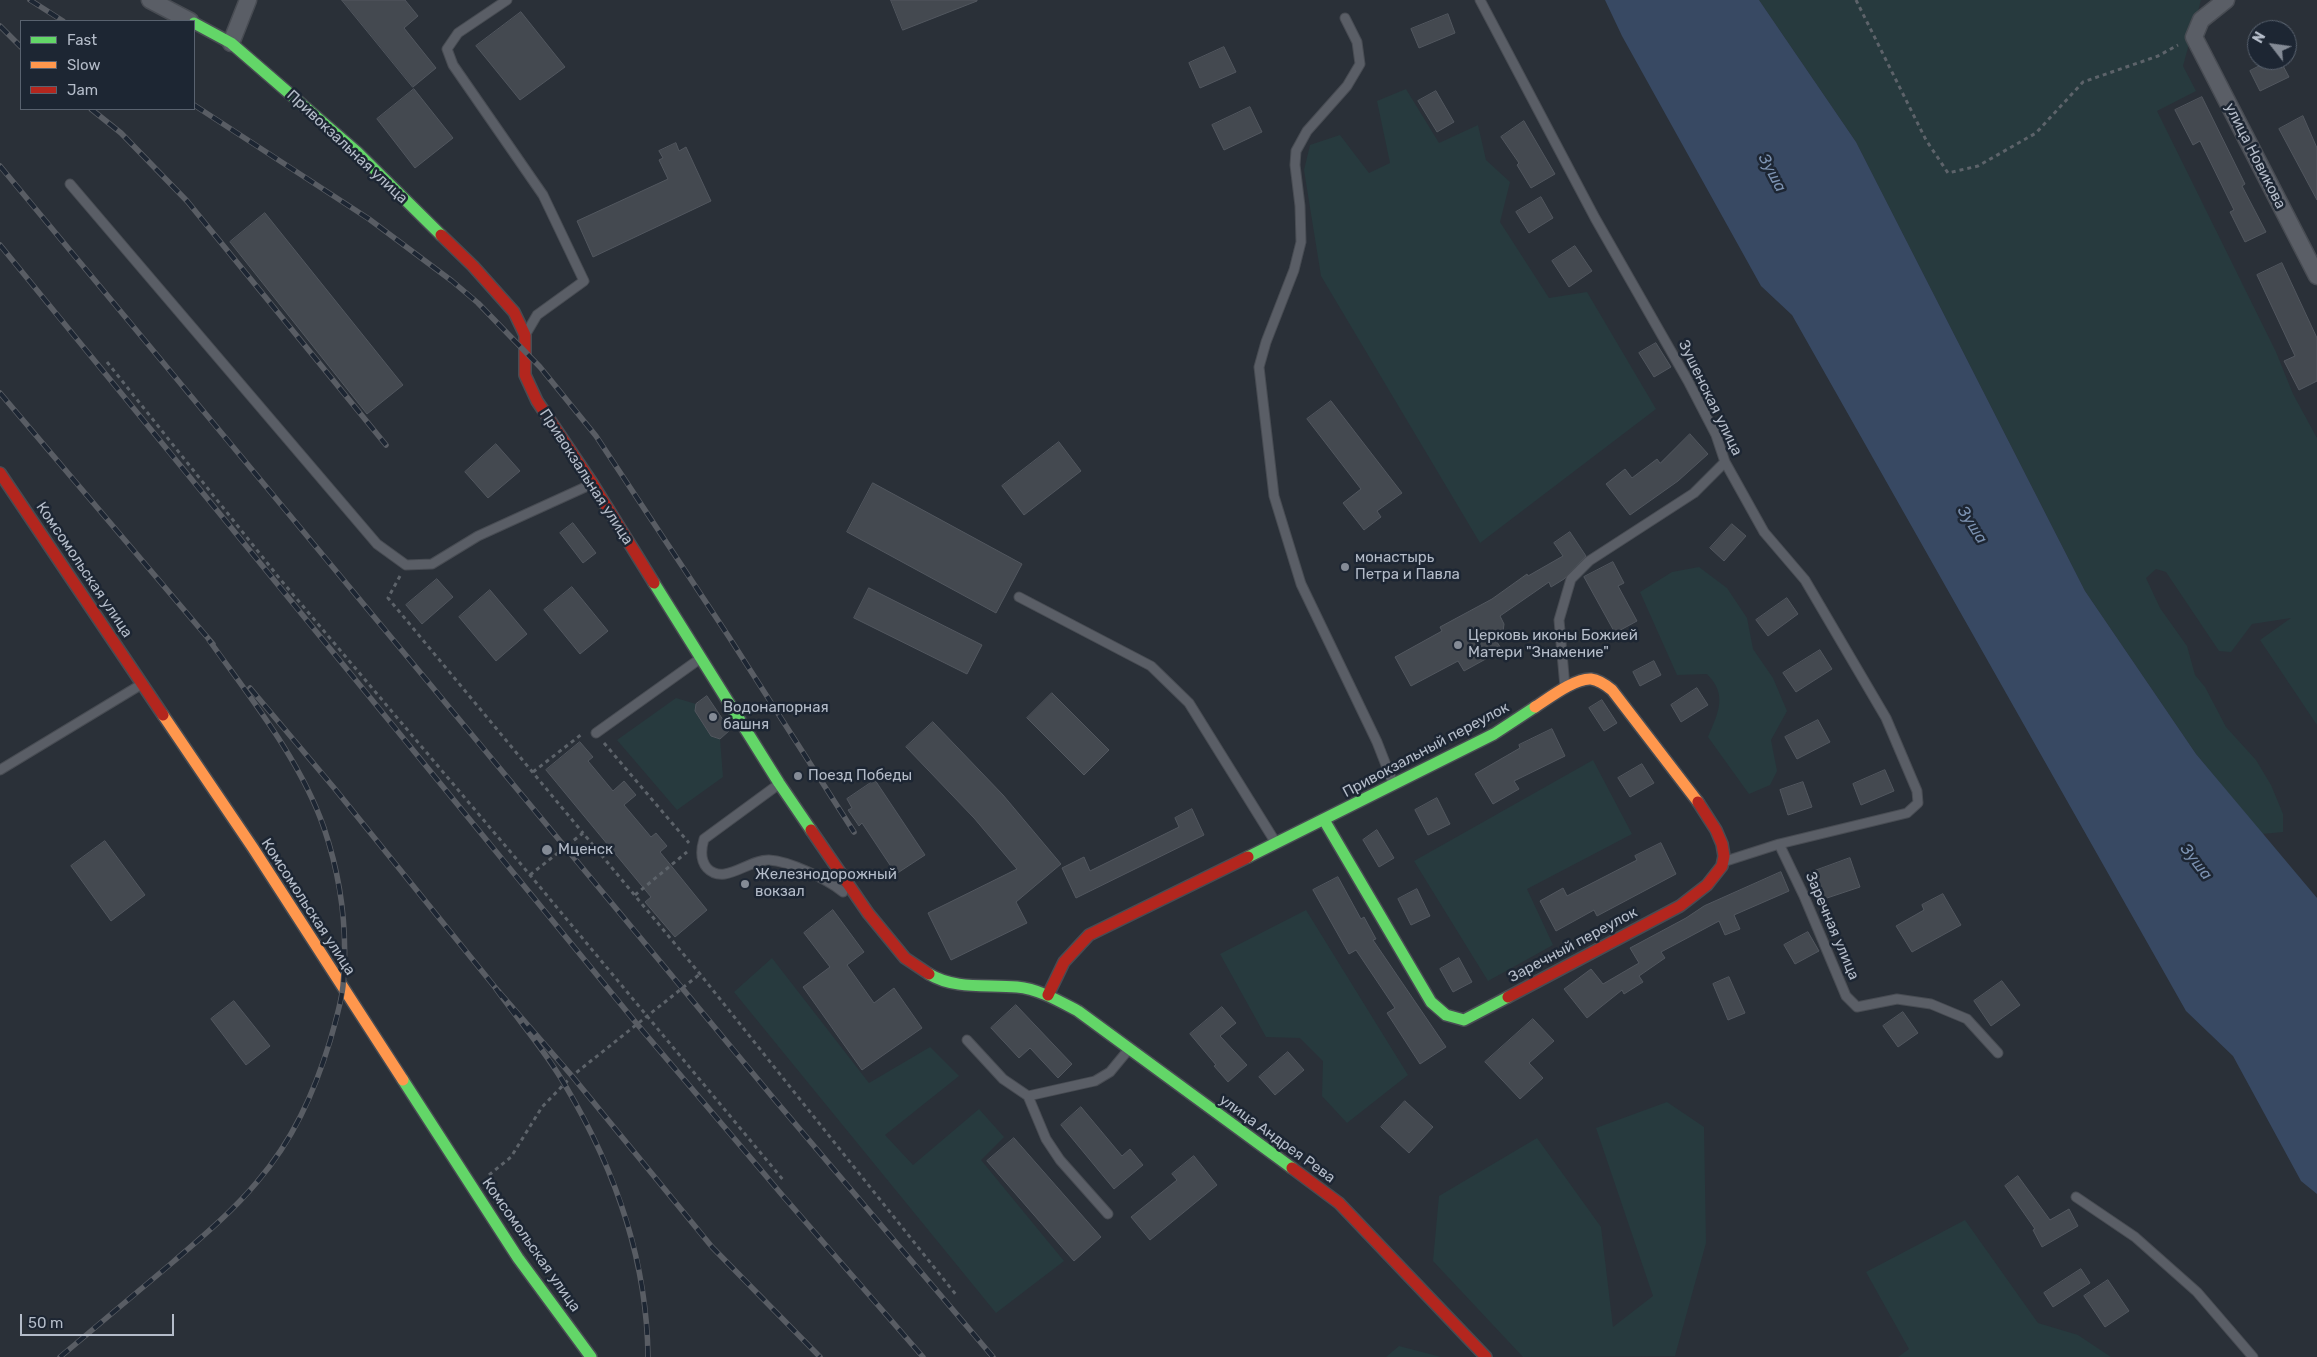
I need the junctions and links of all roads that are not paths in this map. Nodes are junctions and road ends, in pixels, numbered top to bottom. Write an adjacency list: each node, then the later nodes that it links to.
1 (150, 0): 7 (street)
2 (248, 0): 9 (street)
3 (507, 0): 12 (lane)
4 (1480, 0): 13 (lane, Зушенская улица)
5 (2226, 0): 11 (street, улица Новикова)
6 (1345, 18): 23 (lane)
7 (188, 20)
8 (195, 24): 9 (street, Привокзальная улица)
9 (230, 43): 12 (street, Привокзальная улица)
10 (70, 184): 15 (lane)
11 (2317, 276)
12 (525, 335): 15 (street, Привокзальная улица)
13 (1725, 462): 19 (lane); 26 (lane, Зушенская улица)
14 (0, 474): 18 (street, Комсомольская улица)
15 (592, 483): 17 (street, Привокзальная улица)
16 (1019, 597): 25 (lane)
17 (701, 658): 20 (lane); 22 (street, Привокзальная улица)
18 (142, 684): 21 (lane); 37 (street, Комсомольская улица)
19 (1565, 689): 23 (street, Привокзальный переулок); 27 (street)
20 (596, 733)
21 (0, 770)
22 (779, 784): 28 (street, Привокзальная улица); 28 (lane)
23 (1394, 786): 24 (street, Привокзальный переулок)
24 (1324, 820): 25 (street, Привокзальный переулок); 27 (street, Заречный переулок)
25 (1276, 844): 30 (street, Привокзальный переулок)
26 (1779, 844): 27 (lane); 33 (lane, Заречная улица)
27 (1723, 862)
28 (868, 913): 29 (street, Привокзальная улица)
29 (1018, 987): 30 (street, улица Андрея Рева)
30 (1048, 995): 32 (street, улица Андрея Рева)
31 (967, 1040): 34 (lane)
32 (1129, 1049): 34 (lane); 38 (street, улица Андрея Рева)
33 (1998, 1053)
34 (1028, 1096): 36 (lane)
35 (2076, 1196): 39 (lane)
36 (1108, 1214)
37 (591, 1357)
38 (1486, 1357)
39 (2253, 1357)

